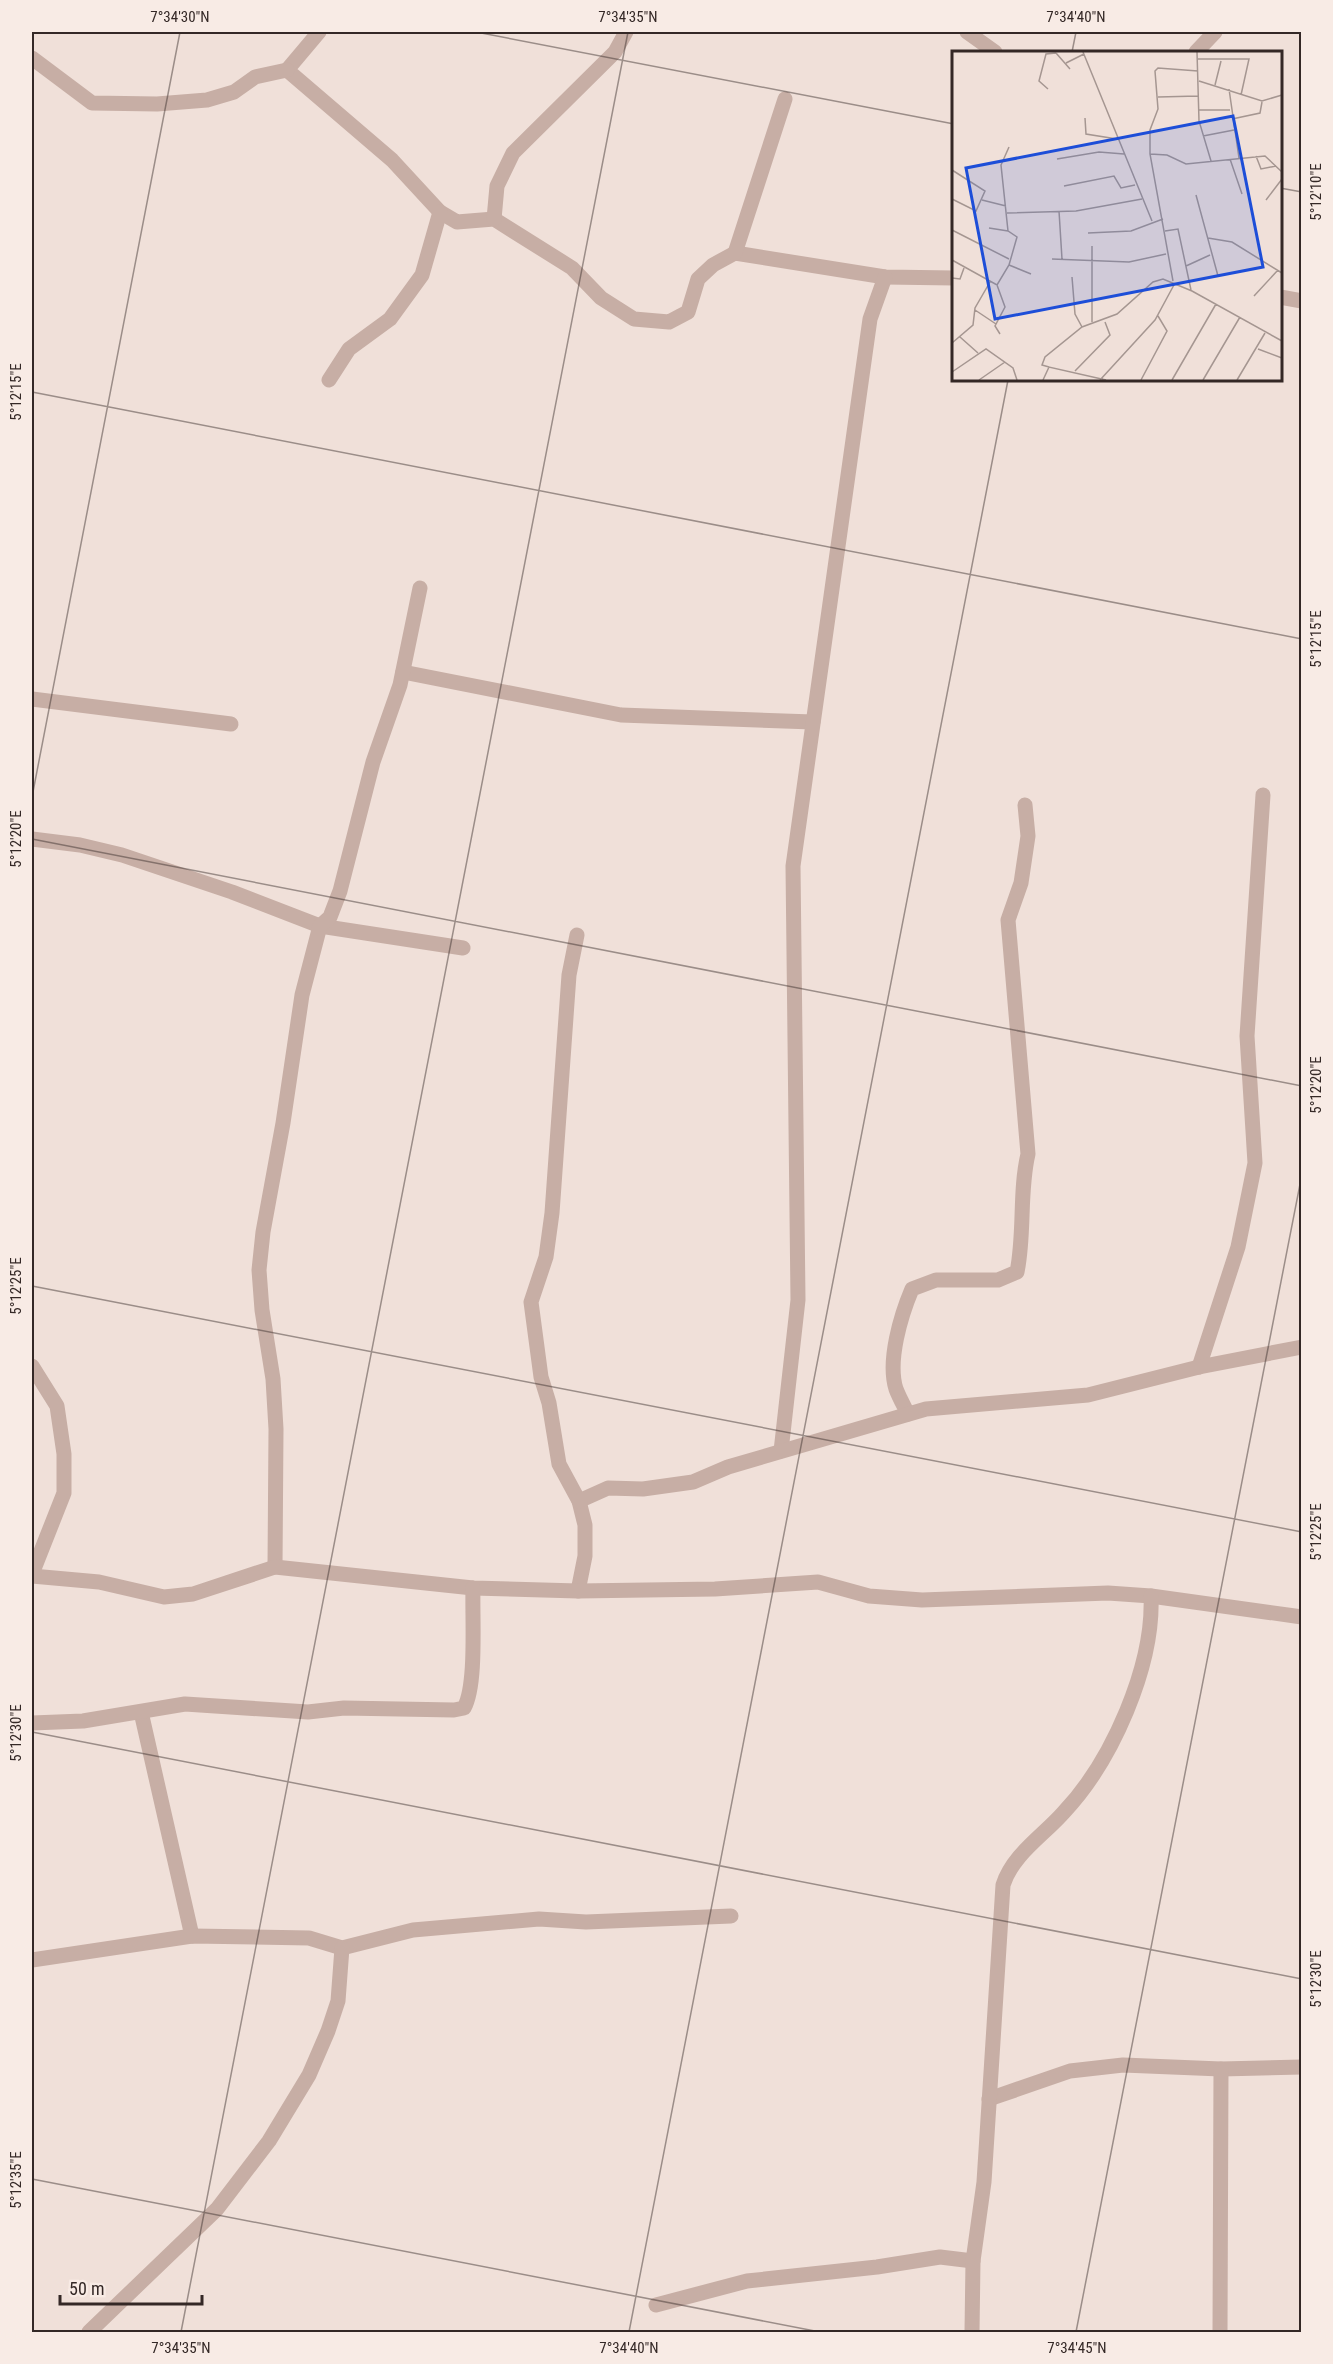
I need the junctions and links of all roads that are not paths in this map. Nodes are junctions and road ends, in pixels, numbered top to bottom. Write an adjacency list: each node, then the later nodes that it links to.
1 (319, 32): 8 (street)
2 (626, 32): 11 (street)
3 (967, 32): 5 (street)
4 (1215, 32): 6 (street)
5 (994, 51)
6 (1197, 51)
7 (32, 58): 8 (street)
8 (288, 70): 10 (street)
9 (785, 99): 12 (street)
10 (440, 212): 11 (street); 17 (street)
11 (494, 219): 12 (street)
12 (735, 254): 14 (street)
13 (952, 276): 14 (street)
14 (885, 277): 21 (street)
15 (1282, 297): 16 (street)
16 (1302, 301)
17 (328, 380)
18 (420, 588): 19 (street)
19 (403, 672): 21 (street); 26 (street)
20 (32, 699): 22 (street)
21 (813, 722): 33 (street)
22 (231, 724)
23 (1263, 795): 31 (street)
24 (1025, 805): 32 (street)
25 (32, 839): 26 (street)
26 (320, 926): 28 (street); 35 (street)
27 (577, 935): 34 (street)
28 (463, 948)
29 (1302, 1347): 31 (street)
30 (32, 1366): 36 (street)
31 (1199, 1367): 32 (street)
32 (908, 1414): 33 (street)
33 (781, 1451): 34 (street)
34 (579, 1501): 38 (street)
35 (275, 1567): 36 (street); 37 (street)
36 (32, 1575)
37 (472, 1588): 38 (street); 41 (street)
38 (578, 1591): 39 (street)
39 (1151, 1596): 40 (street); 49 (street)
40 (1302, 1617)
41 (141, 1712): 42 (street); 44 (street)
42 (32, 1724)
43 (730, 1916): 45 (street)
44 (192, 1936): 45 (street); 46 (street)
45 (342, 1948): 52 (street)
46 (32, 1960)
47 (1302, 2067): 48 (street)
48 (1221, 2069): 49 (street); 54 (street)
49 (989, 2098): 50 (street)
50 (973, 2260): 51 (street); 53 (street)
51 (656, 2305)
52 (89, 2332)
53 (972, 2332)
54 (1220, 2332)

